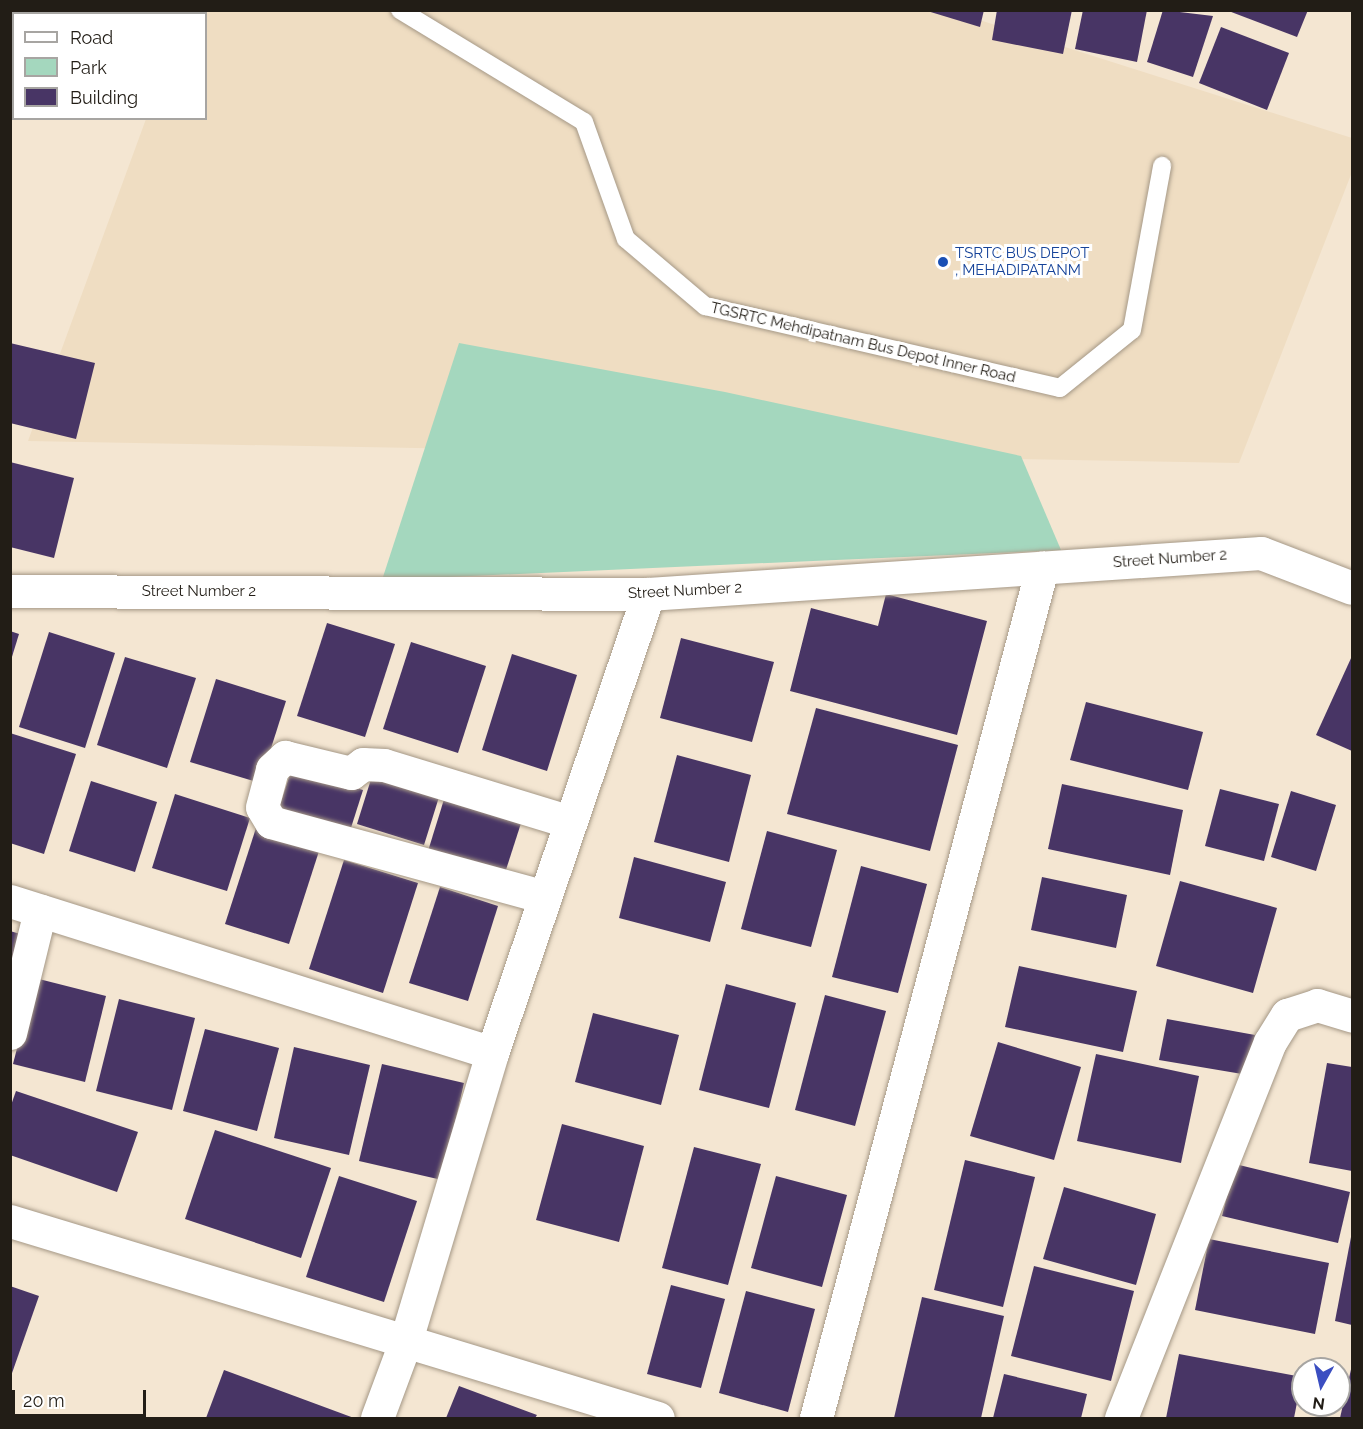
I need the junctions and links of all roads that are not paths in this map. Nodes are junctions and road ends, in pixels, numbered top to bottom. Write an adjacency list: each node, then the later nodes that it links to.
1 (400, 10): 2 (lane, TGSRTC Mehdipatnam Bus Depot Inner Road)
2 (1162, 166)
3 (1042, 568): 4 (street, Street Number 2); 6 (street, Street Number 2); 17 (street)
4 (1353, 588)
5 (10, 591): 6 (street, Street Number 2)
6 (648, 594): 7 (street)
7 (571, 822): 8 (street); 8 (street)
8 (545, 897): 12 (street)
9 (25, 906): 11 (street); 12 (street)
10 (1353, 1016): 18 (street)
11 (10, 1033)
12 (492, 1053): 14 (street)
13 (10, 1221): 14 (street)
14 (406, 1340): 15 (street); 16 (street)
15 (377, 1419)
16 (658, 1419)
17 (816, 1419)
18 (1120, 1419)

